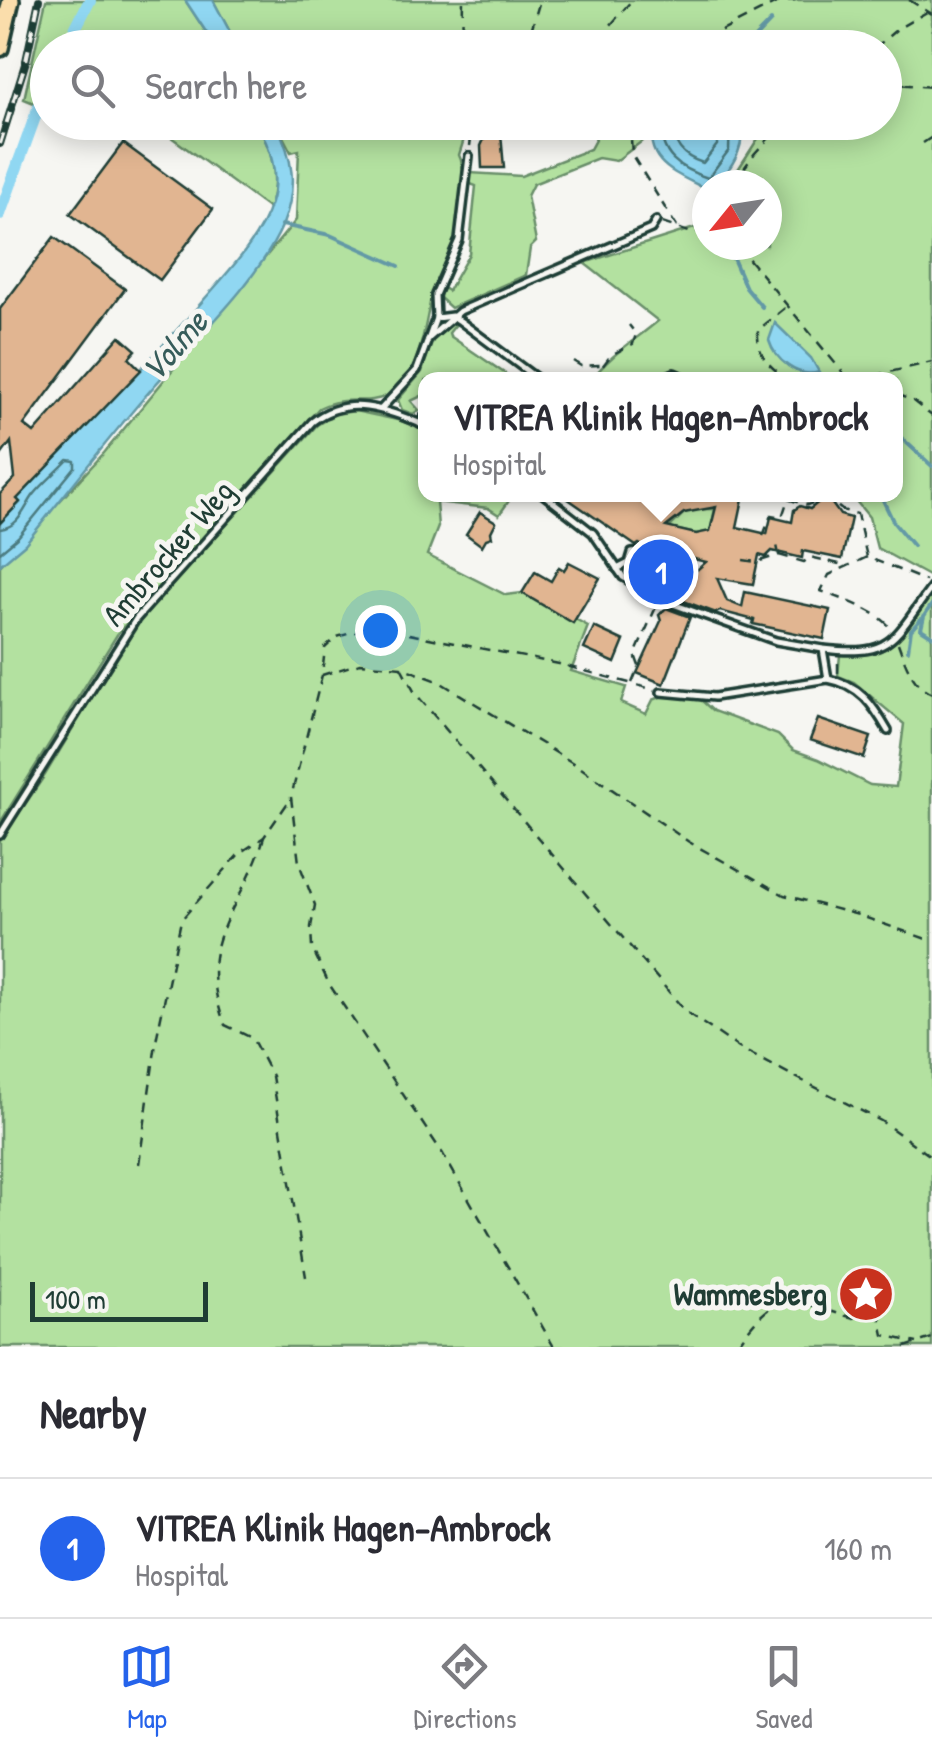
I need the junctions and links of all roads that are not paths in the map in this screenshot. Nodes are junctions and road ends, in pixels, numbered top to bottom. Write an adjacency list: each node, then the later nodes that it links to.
1 (11, 0): 2 (main road)
2 (0, 48)
3 (468, 156): 6 (lane)
4 (656, 221): 5 (lane)
5 (452, 316): 6 (lane); 7 (lane); 8 (lane)
6 (436, 318): 7 (lane)
7 (427, 340): 9 (lane)
8 (527, 372)
9 (380, 409): 10 (lane, Ambrocker Weg); 19 (lane, Ambrocker Weg)
10 (418, 423)
11 (554, 502): 13 (lane)
12 (628, 563): 12 (lane); 13 (lane)
13 (617, 569): 15 (lane)
14 (932, 585): 15 (lane)
15 (823, 649): 16 (lane)
16 (828, 680): 17 (lane); 18 (lane)
17 (661, 692)
18 (888, 731)
19 (0, 835)

